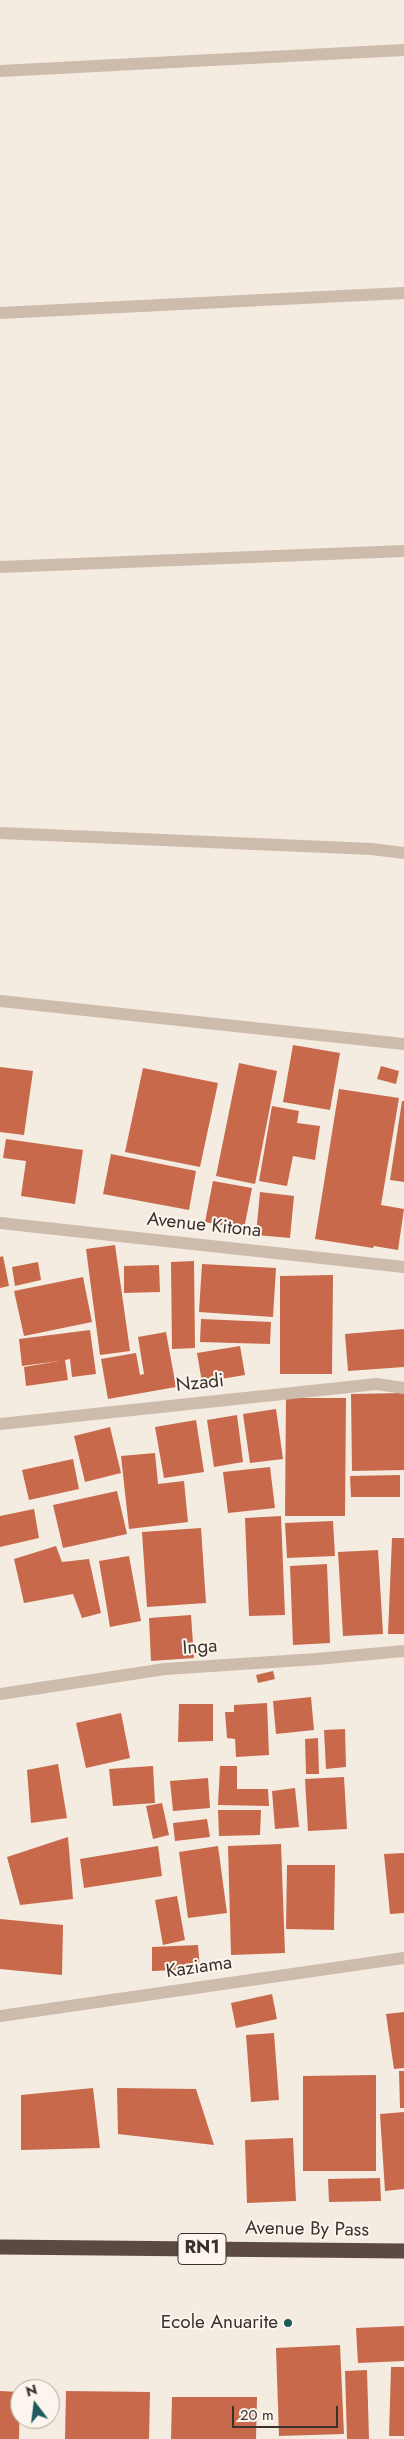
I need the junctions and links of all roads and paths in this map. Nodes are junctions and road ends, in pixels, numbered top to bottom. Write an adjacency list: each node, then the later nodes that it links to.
1 (404, 50): 2 (street)
2 (0, 71)
3 (404, 293): 4 (street)
4 (0, 313)
5 (404, 551): 6 (street)
6 (0, 567)
7 (0, 833): 8 (street)
8 (404, 853)
9 (0, 1001): 10 (street)
10 (404, 1044)
11 (0, 1223): 12 (street, Avenue Kitona)
12 (404, 1267)
13 (404, 1388): 14 (street, Nzadi)
14 (0, 1424)
15 (404, 1651): 16 (street, Inga)
16 (0, 1694)
17 (404, 1958): 18 (street, Kaziama)
18 (0, 2016)
19 (0, 2247): 20 (highway, Avenue By Pass / RN1)
20 (404, 2251)

